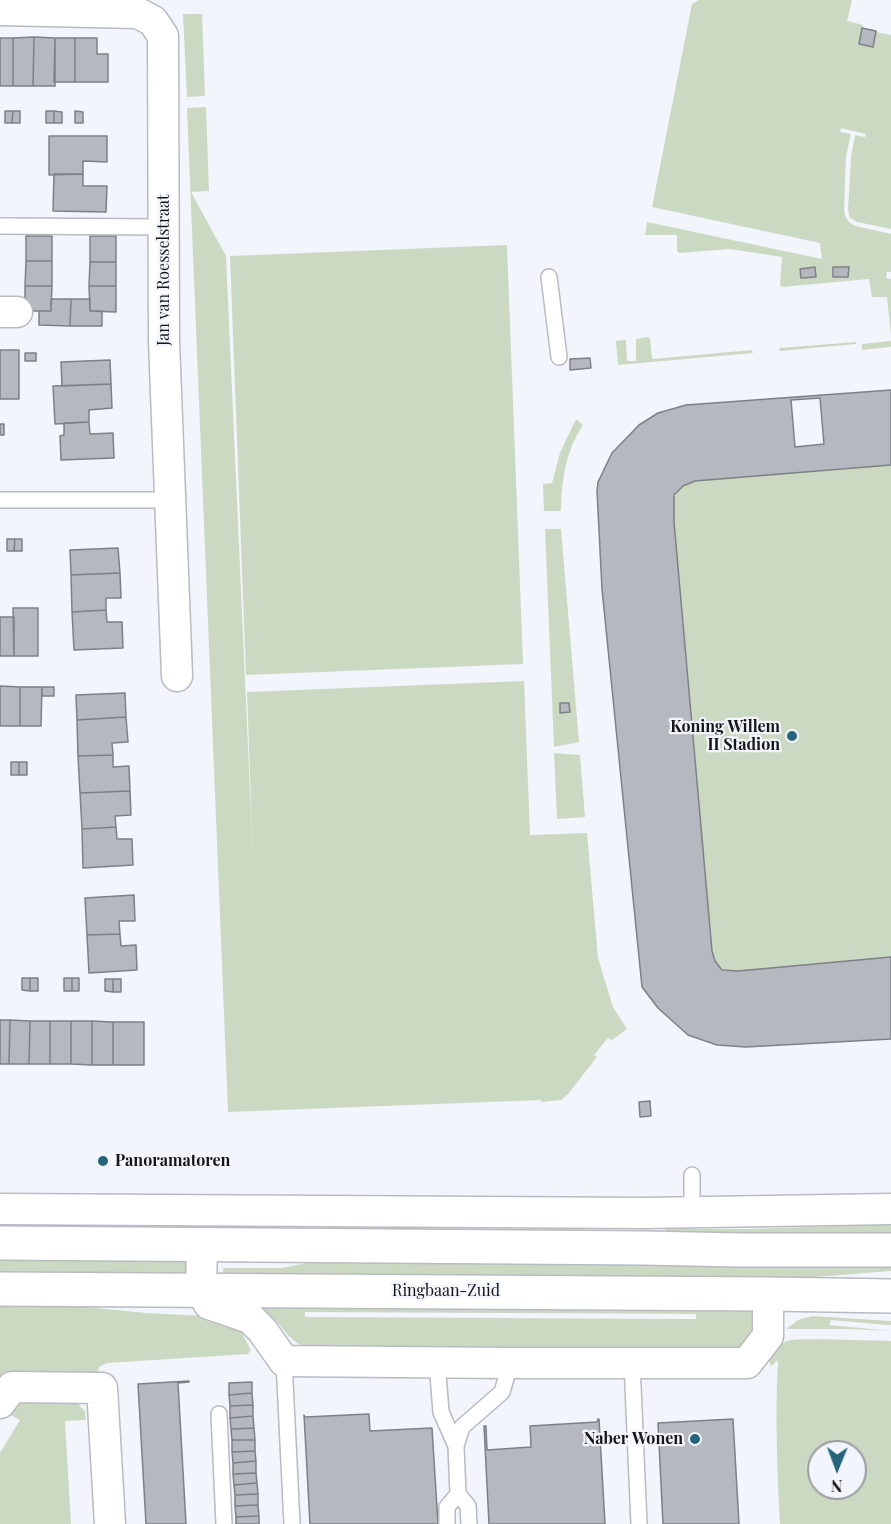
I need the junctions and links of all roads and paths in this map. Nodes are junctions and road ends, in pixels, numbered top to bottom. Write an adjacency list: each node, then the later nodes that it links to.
1 (0, 10): 3 (street, Jan van Roesselstraat)
2 (0, 226): 3 (lane)
3 (163, 227): 7 (street, Jan van Roesselstraat)
4 (549, 277): 5 (lane)
5 (559, 357)
6 (0, 500): 7 (lane)
7 (170, 500): 8 (street, Jan van Roesselstraat)
8 (177, 676)
9 (692, 1175): 13 (lane)
10 (0, 1209): 12 (street)
11 (891, 1209): 13 (street)
12 (303, 1212): 14 (street); 17 (street)
13 (692, 1212): 14 (street)
14 (645, 1213): 18 (street)
15 (0, 1243): 16 (main road)
16 (202, 1244): 17 (main road); 21 (street)
17 (302, 1246): 18 (main road)
18 (644, 1248): 19 (main road)
19 (891, 1250)
20 (0, 1288): 21 (main road, Ringbaan-Zuid)
21 (201, 1290): 22 (main road, Ringbaan-Zuid); 24 (street)
22 (768, 1294): 23 (main road, Ringbaan-Zuid); 27 (street)
23 (891, 1296)
24 (284, 1360): 25 (street); 34 (lane)
25 (436, 1362): 26 (street); 30 (lane)
26 (507, 1363): 27 (street); 30 (lane)
27 (632, 1363): 37 (lane)
28 (0, 1403): 32 (street)
29 (219, 1414): 33 (lane)
30 (456, 1446): 31 (lane)
31 (458, 1494): 35 (lane); 36 (lane)
32 (110, 1524)
33 (224, 1524)
34 (292, 1524)
35 (447, 1524)
36 (469, 1524)
37 (639, 1524)

